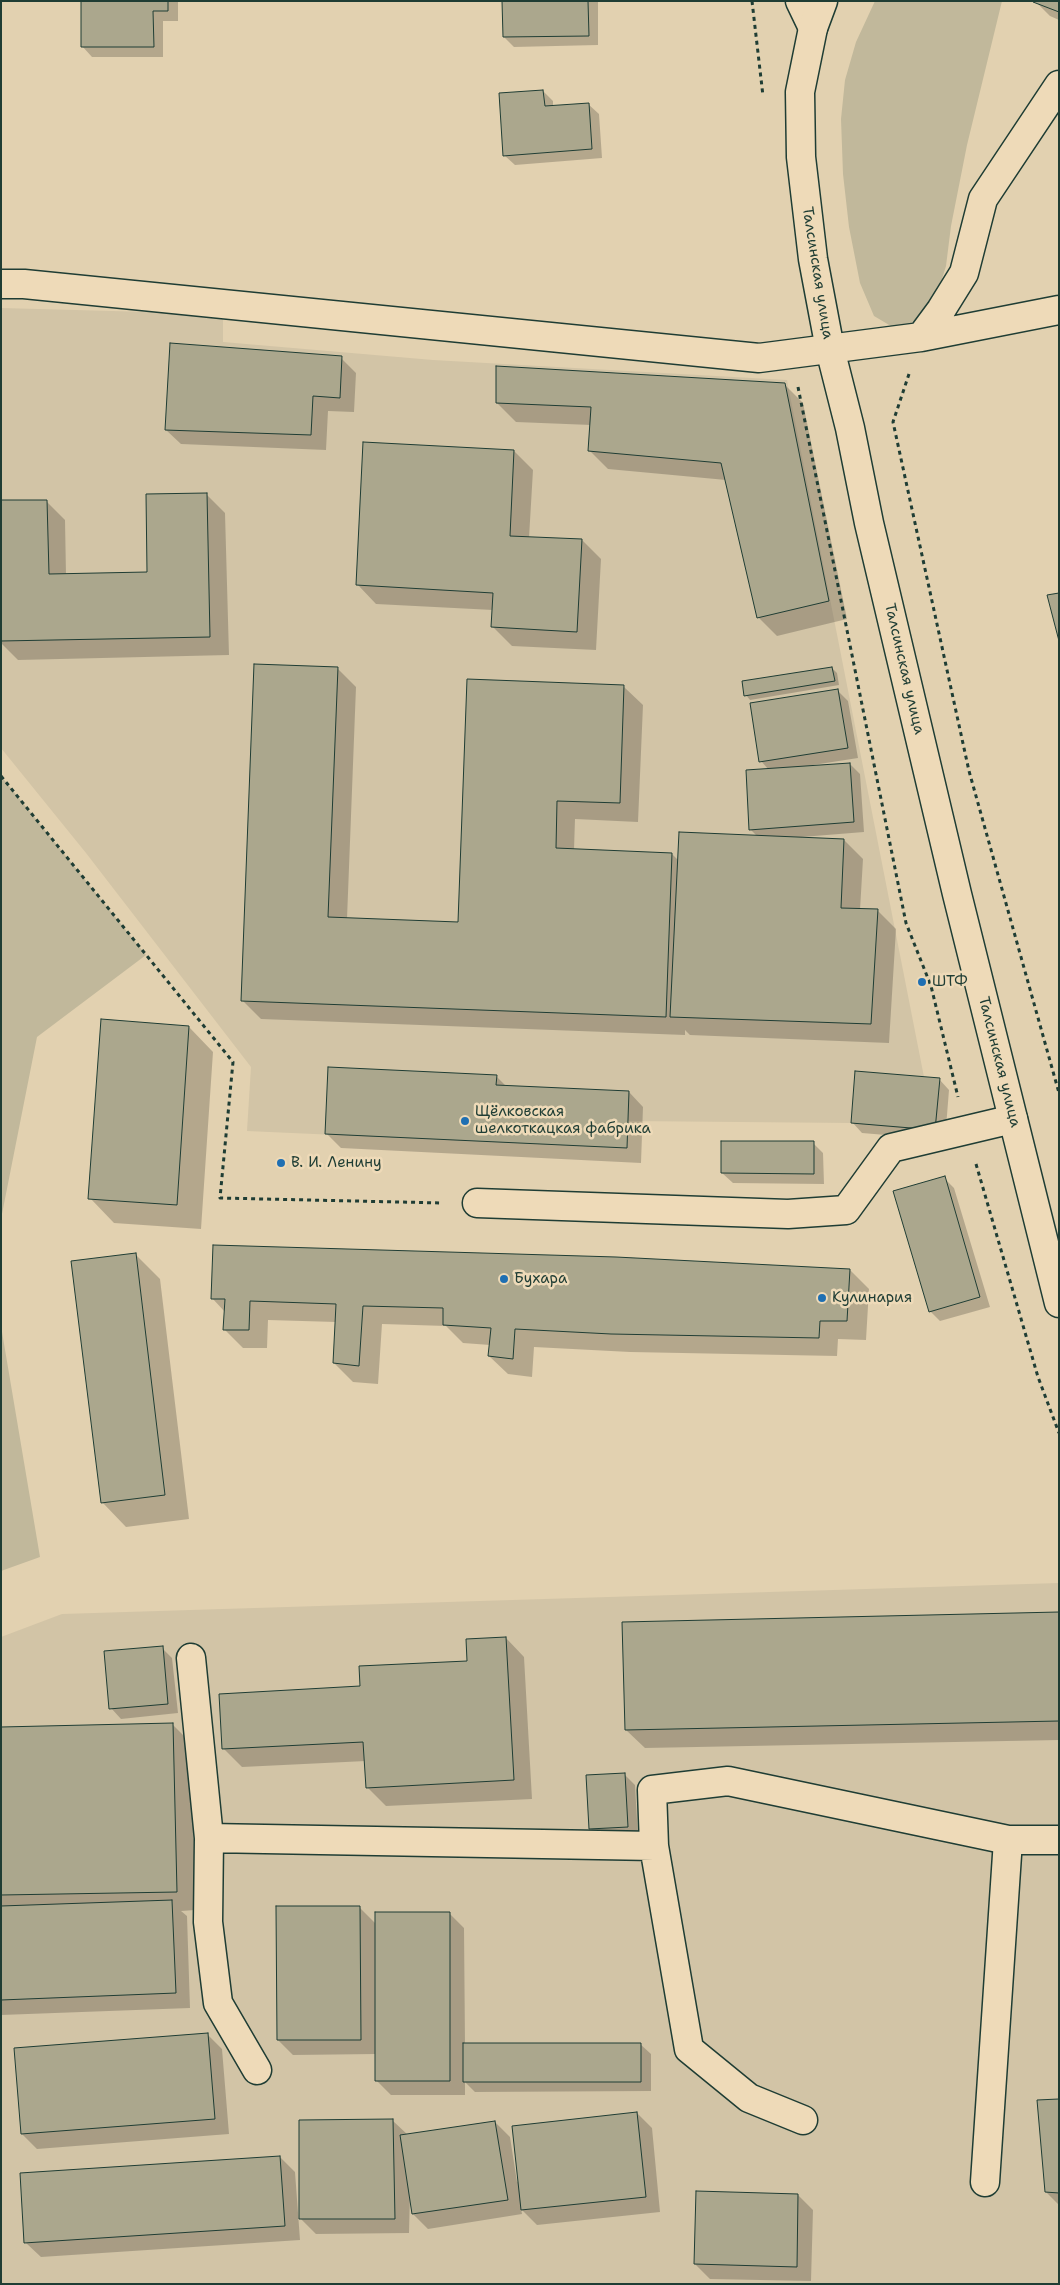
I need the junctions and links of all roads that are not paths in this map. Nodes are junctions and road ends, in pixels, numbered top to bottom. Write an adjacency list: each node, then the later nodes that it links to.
1 (800, 1): 3 (main road)
2 (822, 1): 3 (main road, Талсинская улица)
3 (813, 28): 9 (main road, Талсинская улица)
4 (1059, 84): 8 (main road)
5 (1, 265): 6 (main road)
6 (13, 284): 9 (main road)
7 (1059, 310): 8 (main road)
8 (921, 337): 9 (main road)
9 (830, 349): 10 (main road, Талсинская улица)
10 (1013, 1119): 11 (main road); 12 (main road, Талсинская улица)
11 (477, 1203)
12 (1059, 1303)
13 (191, 1658): 14 (main road)
14 (209, 1838): 17 (main road); 18 (main road)
15 (1008, 1840): 16 (main road); 17 (main road); 20 (main road)
16 (1059, 1840)
17 (654, 1846): 19 (main road)
18 (257, 2070)
19 (804, 2120)
20 (985, 2182)

